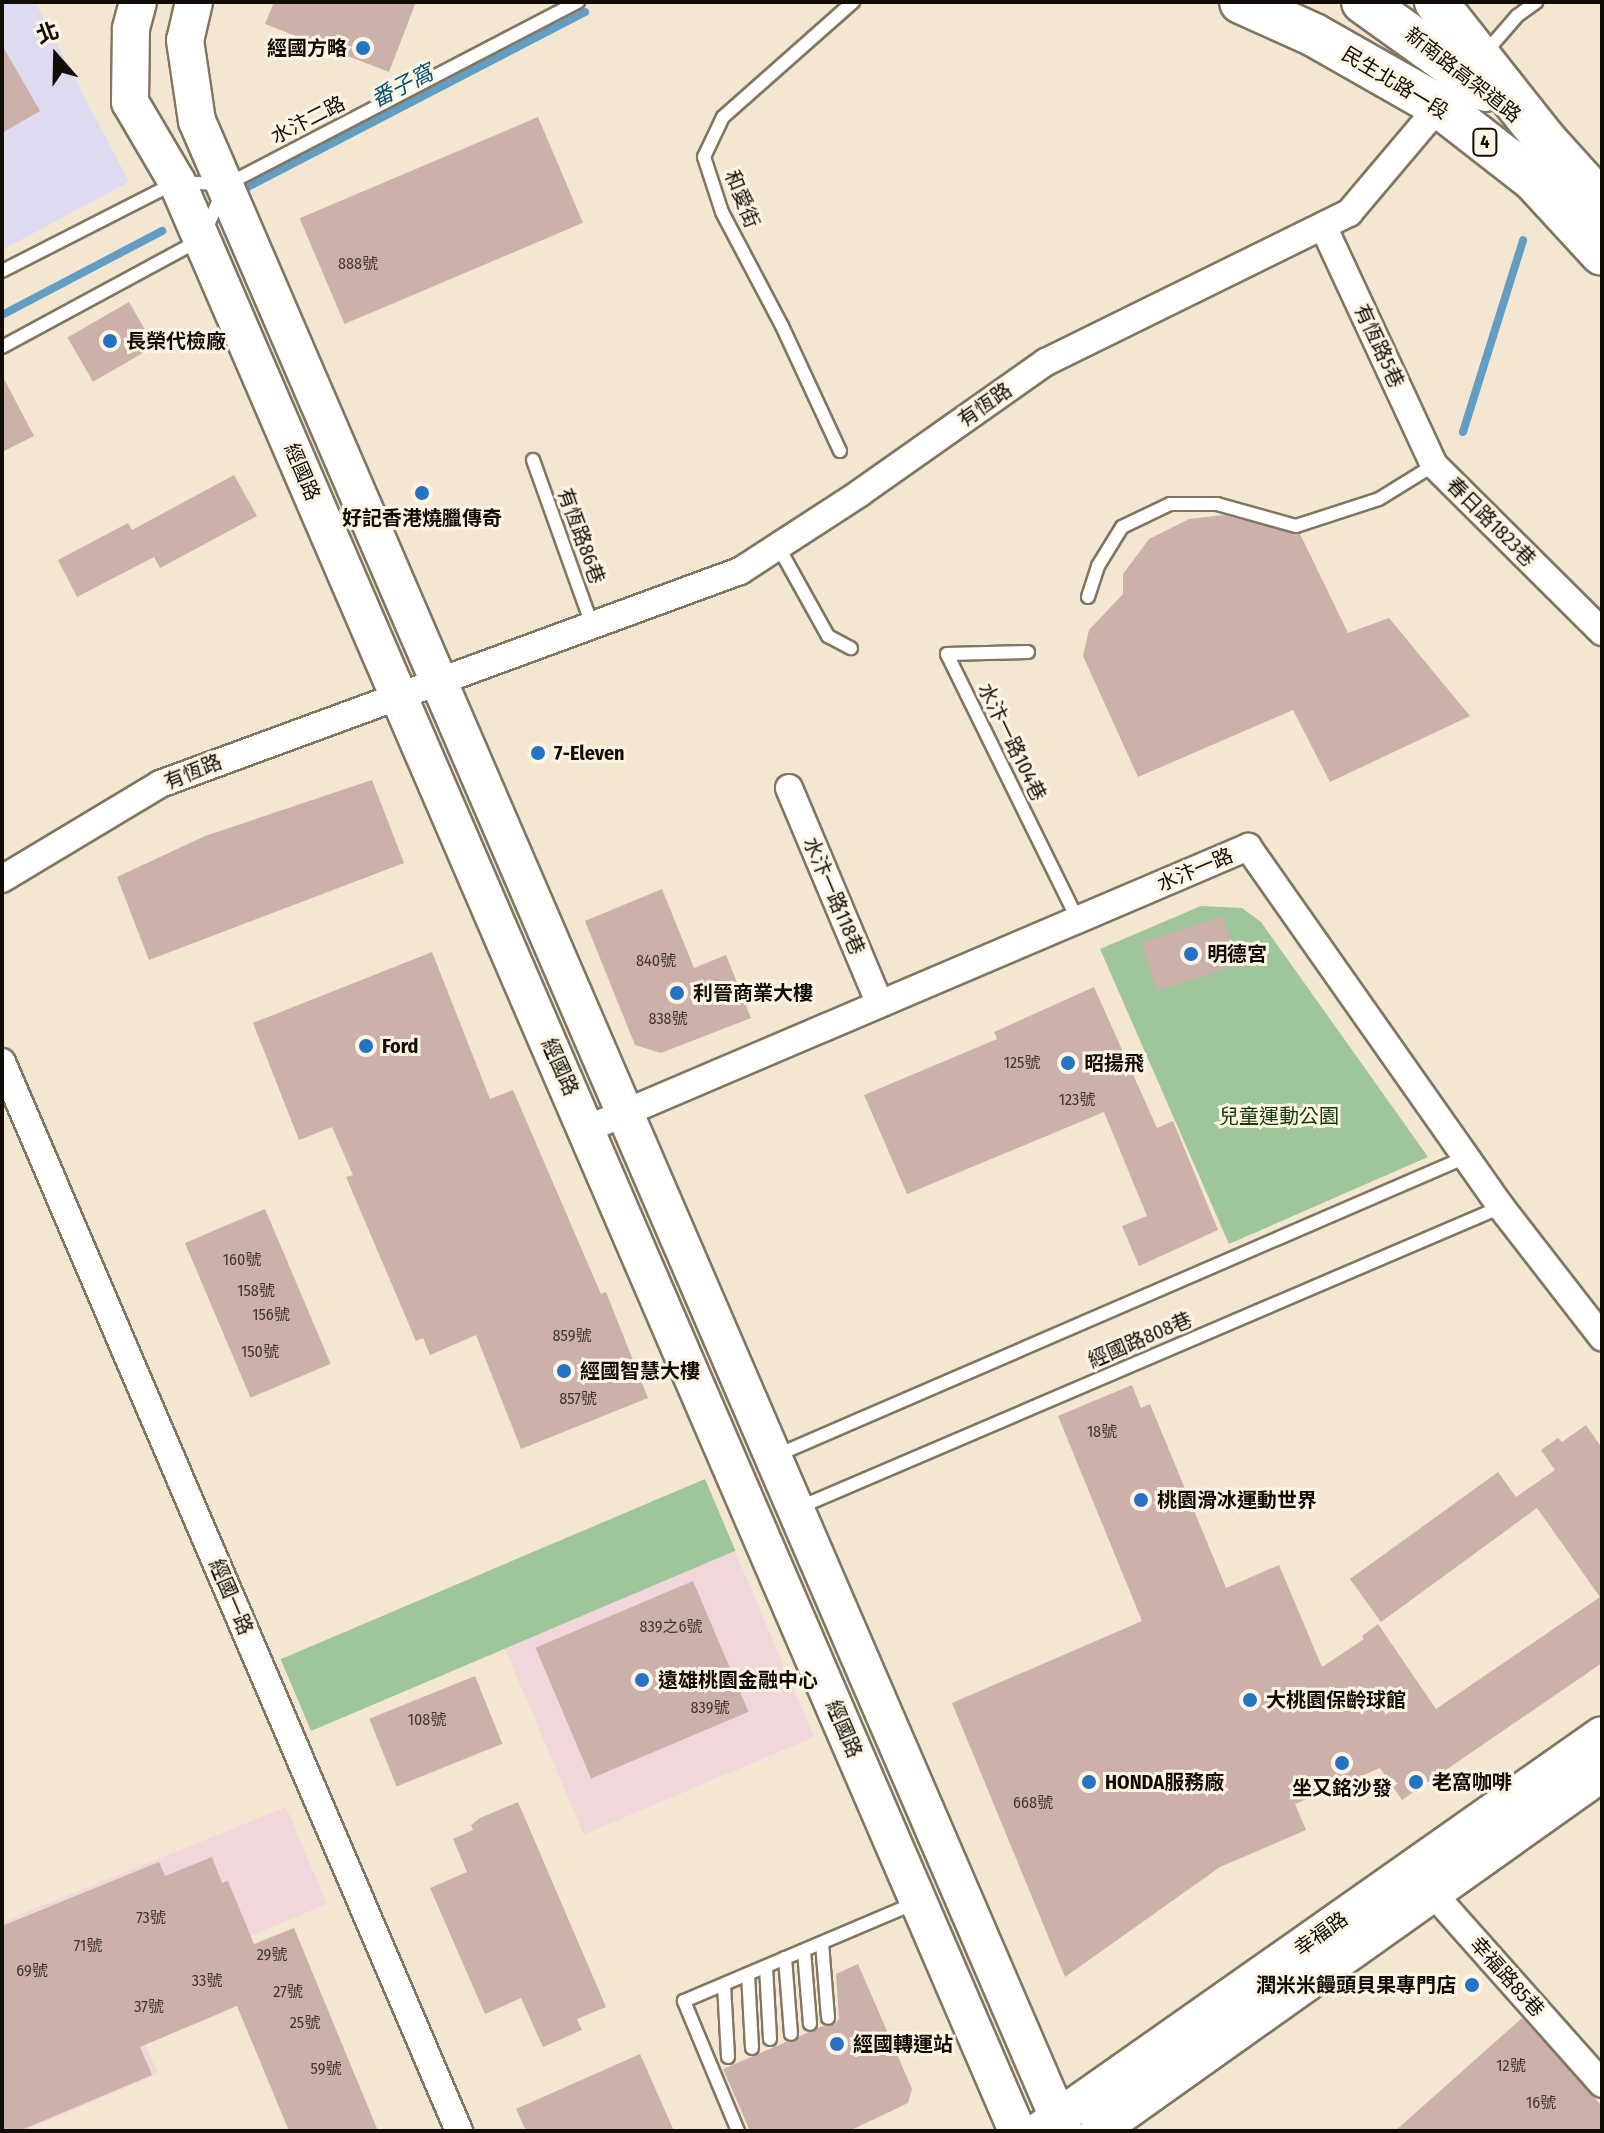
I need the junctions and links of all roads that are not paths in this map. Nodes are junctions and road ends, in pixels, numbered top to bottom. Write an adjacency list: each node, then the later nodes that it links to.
1 (138, 2): 12 (street, 經國路)
2 (194, 2): 13 (street, 經國路)
3 (578, 2): 13 (lane, 水汴二路)
4 (853, 2): 20 (lane, 和愛街)
5 (1241, 2): 9 (main road, 民生北路一段 / 4)
6 (1436, 2): 10 (main road, 4)
7 (1536, 2): 10 (lane)
8 (1377, 5): 9 (main road); 10 (main road, 新南路高架道路 / 4)
9 (1348, 54): 11 (main road, 民生北路一段 / 4)
10 (1474, 66): 11 (street, 有恆路); 14 (main road, 新南路高架道路 / 4)
11 (1439, 106): 15 (street, 有恆路); 17 (main road, 民生北路一段 / 4)
12 (177, 182): 13 (lane); 16 (street, 經國路); 18 (lane)
13 (226, 185): 16 (lane); 29 (street, 經國路)
14 (1602, 203)
15 (1324, 228): 22 (street, 有恆路5巷); 23 (street, 有恆路)
16 (202, 239): 19 (lane); 30 (street, 經國路)
17 (1602, 254)
18 (2, 271)
19 (2, 347)
20 (840, 451)
21 (533, 460): 25 (lane, 有恆路86巷)
22 (1434, 465): 24 (lane, 春日路1823巷); 26 (street, 春日路1823巷)
23 (779, 548): 25 (street, 有恆路); 27 (lane)
24 (1088, 597)
25 (592, 625): 29 (street, 有恆路)
26 (1602, 632)
27 (851, 648)
28 (1028, 652): 33 (lane, 水汴一路104巷)
29 (439, 682): 30 (street, 有恆路); 36 (street, 經國路)
30 (398, 695): 32 (street, 有恆路); 37 (street, 經國路)
31 (789, 788): 34 (street, 水汴一路118巷)
32 (2, 879)
33 (1078, 920): 34 (street, 水汴一路); 38 (street, 水汴一路)
34 (880, 1004): 36 (street, 水汴一路)
35 (2, 1062): 61 (street, 經國一路)
36 (626, 1113): 37 (street, 水汴一路); 41 (street, 經國路)
37 (587, 1129): 46 (street, 經國路)
38 (1466, 1157): 39 (street, 水汴一路); 41 (lane, 經國路808巷)
39 (1501, 1207): 40 (street, 水汴一路); 42 (lane, 經國路808巷)
40 (1602, 1337)
41 (773, 1457): 42 (street, 經國路)
42 (795, 1509): 60 (street, 經國路)
43 (1602, 1735): 45 (street, 幸福路)
44 (1602, 1773): 45 (street, 幸福路)
45 (1422, 1881): 59 (street, 幸福路85巷); 60 (street, 幸福路); 64 (street, 幸福路)
46 (918, 1902): 47 (lane); 63 (street, 經國路)
47 (822, 1943): 48 (lane); 53 (lane)
48 (804, 1951): 49 (lane); 54 (lane)
49 (785, 1958): 50 (lane); 55 (lane)
50 (766, 1967): 51 (lane); 56 (lane)
51 (748, 1974): 52 (lane); 57 (lane)
52 (724, 1985): 58 (lane); 62 (lane)
53 (828, 2018)
54 (810, 2024)
55 (791, 2034)
56 (770, 2039)
57 (752, 2048)
58 (728, 2057)
59 (1602, 2084)
60 (1053, 2127)
61 (459, 2131)
62 (738, 2131)
63 (1017, 2131)
64 (1098, 2131)

